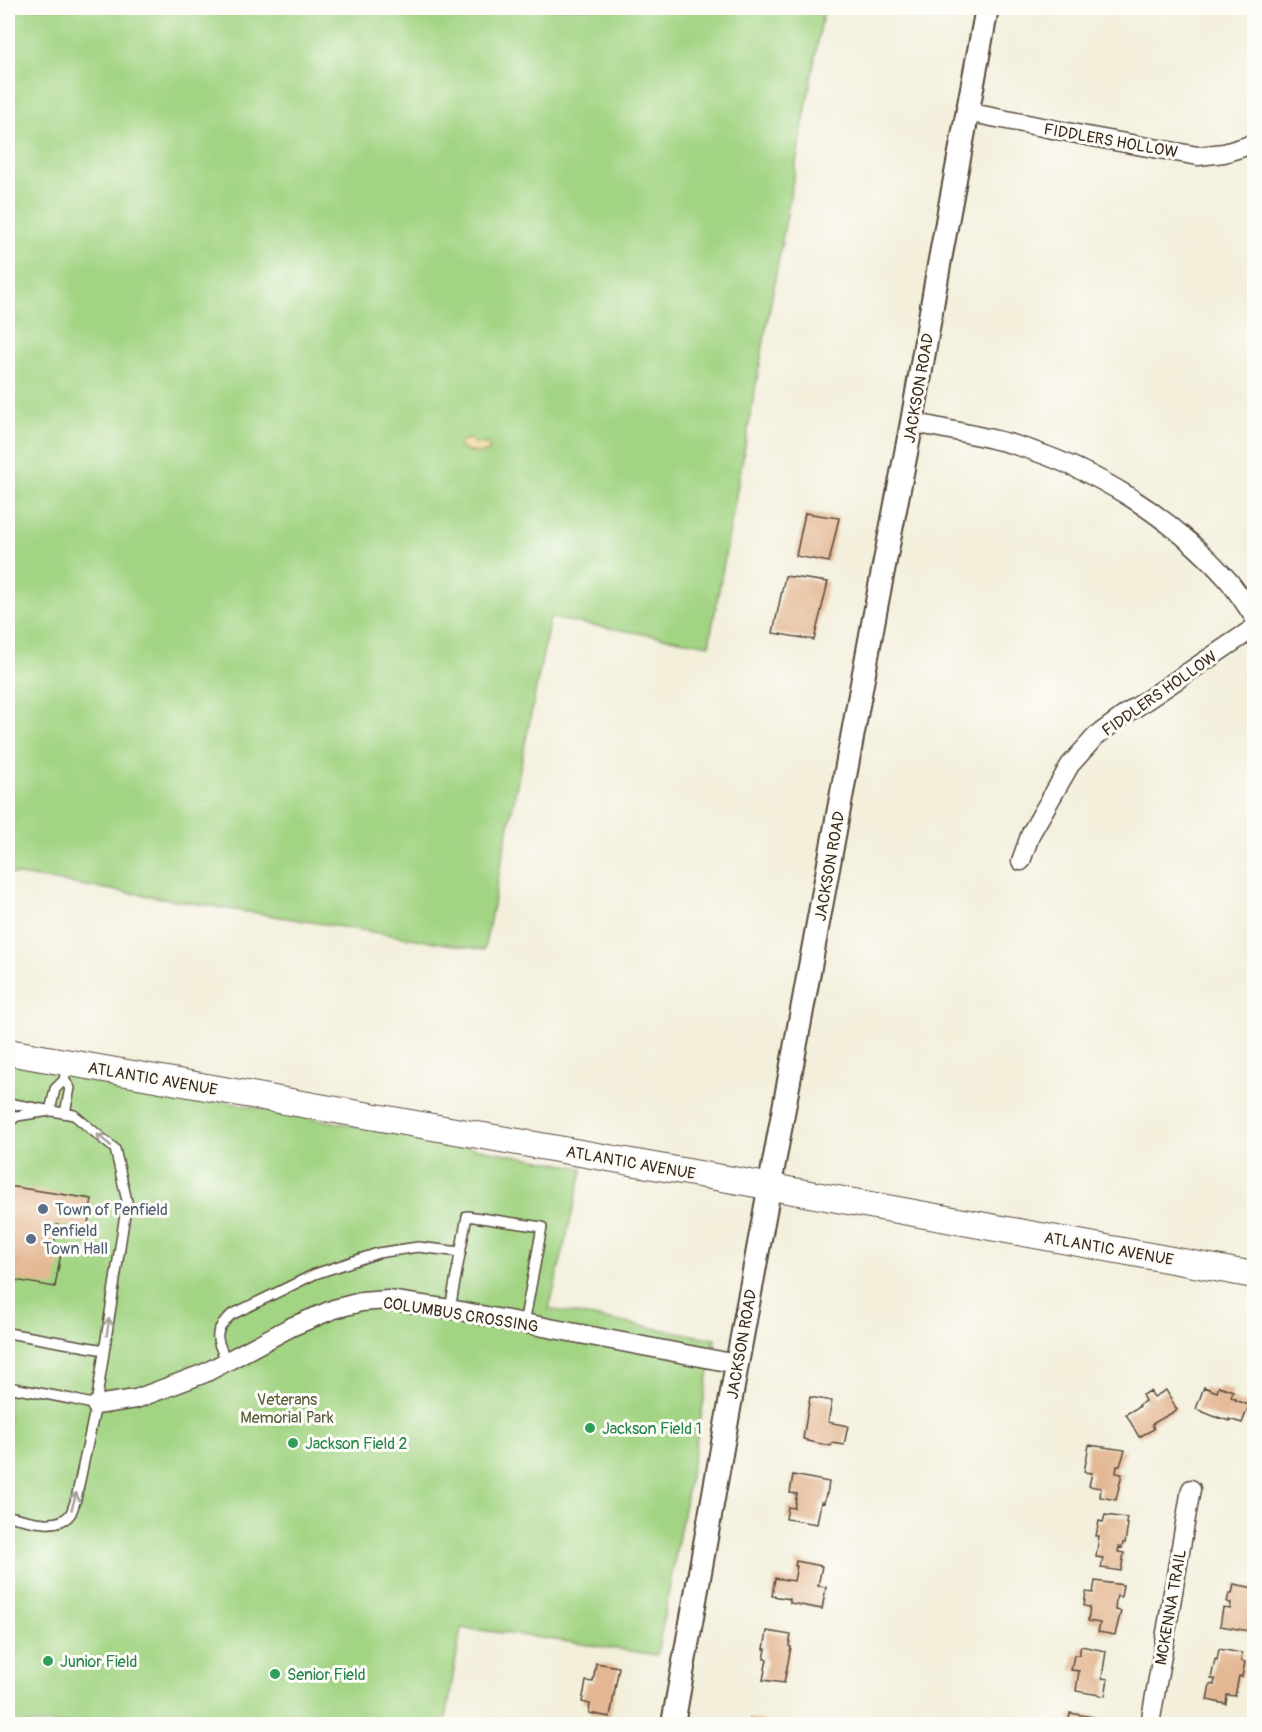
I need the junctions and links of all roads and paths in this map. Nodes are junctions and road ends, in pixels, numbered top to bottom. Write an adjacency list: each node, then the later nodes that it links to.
1 (987, 8): 2 (street, JACKSON ROAD)
2 (967, 112): 3 (street, FIDDLERS HOLLOW); 4 (street, JACKSON ROAD)
3 (1254, 141)
4 (912, 422): 5 (street); 14 (street, JACKSON ROAD)
5 (1254, 617)
6 (1254, 628): 7 (street, FIDDLERS HOLLOW)
7 (1021, 861)
8 (8, 1052): 9 (main road, ATLANTIC AVENUE)
9 (65, 1071): 11 (lane); 12 (lane); 14 (main road, ATLANTIC AVENUE)
10 (8, 1103): 11 (lane)
11 (50, 1110): 12 (lane); 13 (lane)
12 (65, 1113): 20 (lane, one-way to 12)
13 (8, 1124)
14 (771, 1187): 16 (main road, ATLANTIC AVENUE); 22 (street, JACKSON ROAD)
15 (461, 1252): 17 (lane); 18 (lane); 21 (lane)
16 (1254, 1275)
17 (450, 1309): 18 (street, COLUMBUS CROSSING); 21 (street, COLUMBUS CROSSING)
18 (525, 1323): 22 (street, COLUMBUS CROSSING)
19 (8, 1333): 20 (lane)
20 (104, 1350): 24 (lane)
21 (227, 1362): 24 (street, COLUMBUS CROSSING)
22 (737, 1364): 27 (street, JACKSON ROAD)
23 (8, 1387): 24 (lane)
24 (96, 1406): 26 (lane, one-way to 24)
25 (1191, 1489): 28 (street, MCKENNA TRAIL)
26 (8, 1516)
27 (673, 1725)
28 (1150, 1725)

